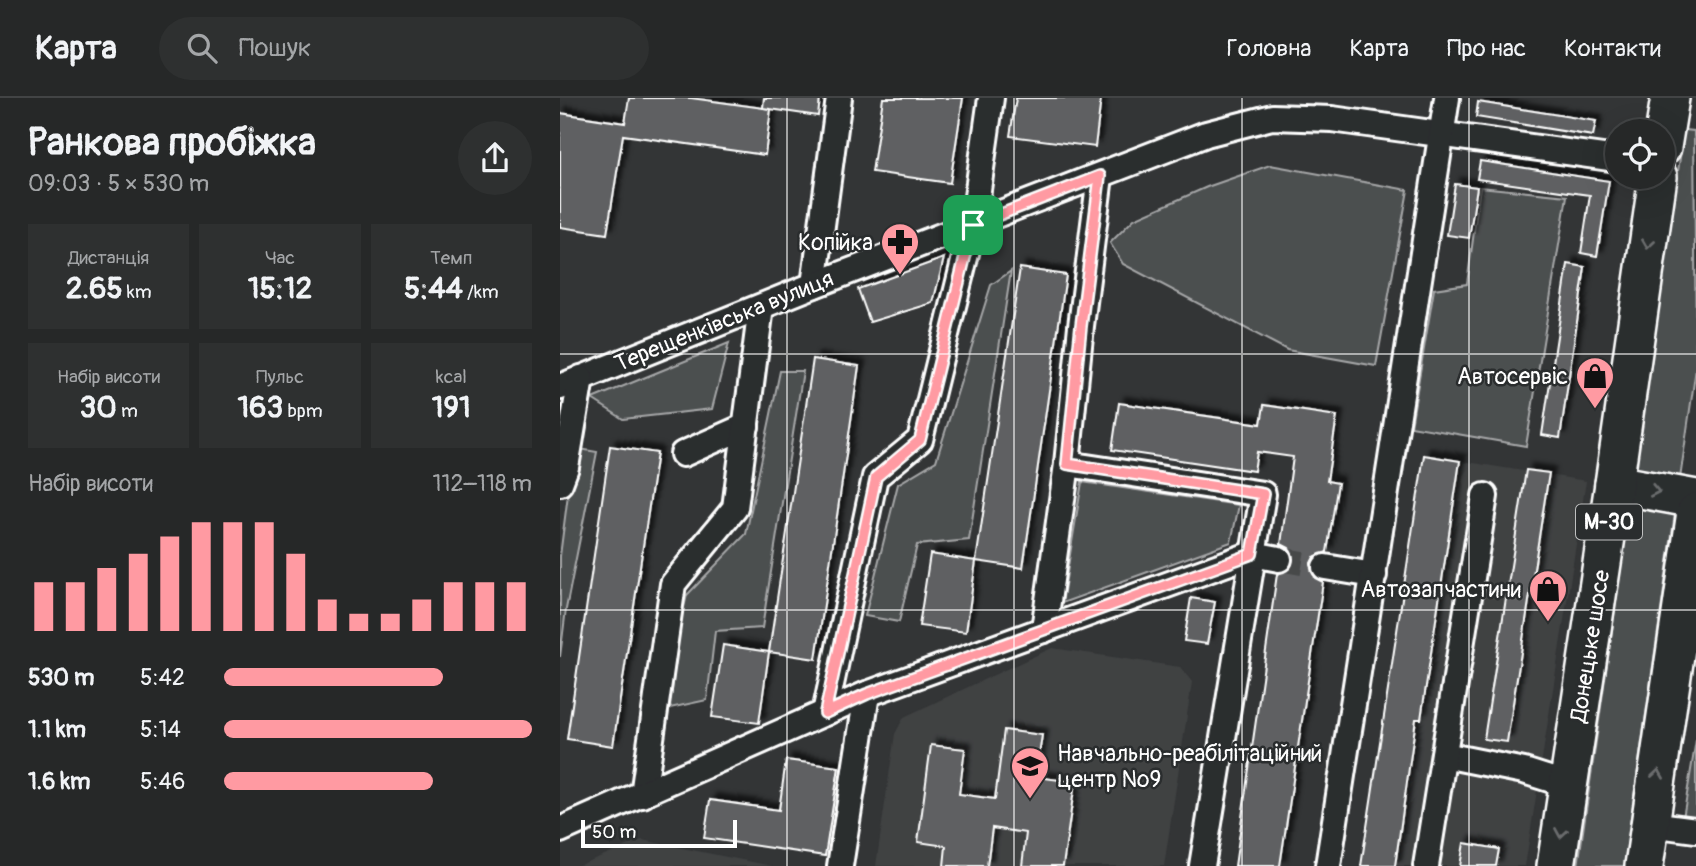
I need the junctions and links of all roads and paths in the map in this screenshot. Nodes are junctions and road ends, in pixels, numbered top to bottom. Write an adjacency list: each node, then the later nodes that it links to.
1 (839, 98): 11 (street)
2 (991, 98): 10 (street)
3 (1447, 98): 6 (street)
4 (1670, 98): 5 (highway)
5 (1667, 119)
6 (1441, 134): 7 (street, Терещенківська вулиця); 8 (street, Терещенківська вулиця); 25 (street)
7 (1605, 157)
8 (1100, 176): 10 (street, Терещенківська вулиця); 16 (street)
9 (1656, 189): 18 (highway, Донецьке шосе / М-30, one-way to 18)
10 (973, 225): 11 (street, Терещенківська вулиця); 28 (street)
11 (814, 285): 12 (street, Терещенківська вулиця)
12 (761, 307): 13 (street, Терещенківська вулиця); 14 (street)
13 (570, 382): 17 (street)
14 (746, 426): 15 (street); 31 (street)
15 (683, 454)
16 (1067, 464): 22 (street); 26 (street)
17 (560, 484)
18 (1614, 484): 20 (highway, one-way to 20); 30 (highway, Донецьке шосе / М-30)
19 (1485, 496): 29 (street)
20 (1696, 499)
21 (1696, 512): 32 (highway, one-way to 21)
22 (1252, 554): 23 (street); 26 (street); 36 (street)
23 (1279, 559)
24 (1325, 567): 25 (street)
25 (1374, 575): 37 (street)
26 (1044, 630): 27 (street)
27 (867, 694): 28 (street); 35 (street)
28 (825, 713): 31 (street)
29 (1444, 755): 30 (street); 38 (street)
30 (1568, 785): 39 (highway, Донецьке шосе / М-30, one-way to 39)
31 (643, 795): 33 (street)
32 (1650, 824): 34 (street); 40 (highway)
33 (560, 830)
34 (1693, 831)
35 (840, 866)
36 (1202, 866)
37 (1328, 866)
38 (1426, 866)
39 (1556, 866)
40 (1644, 866)

